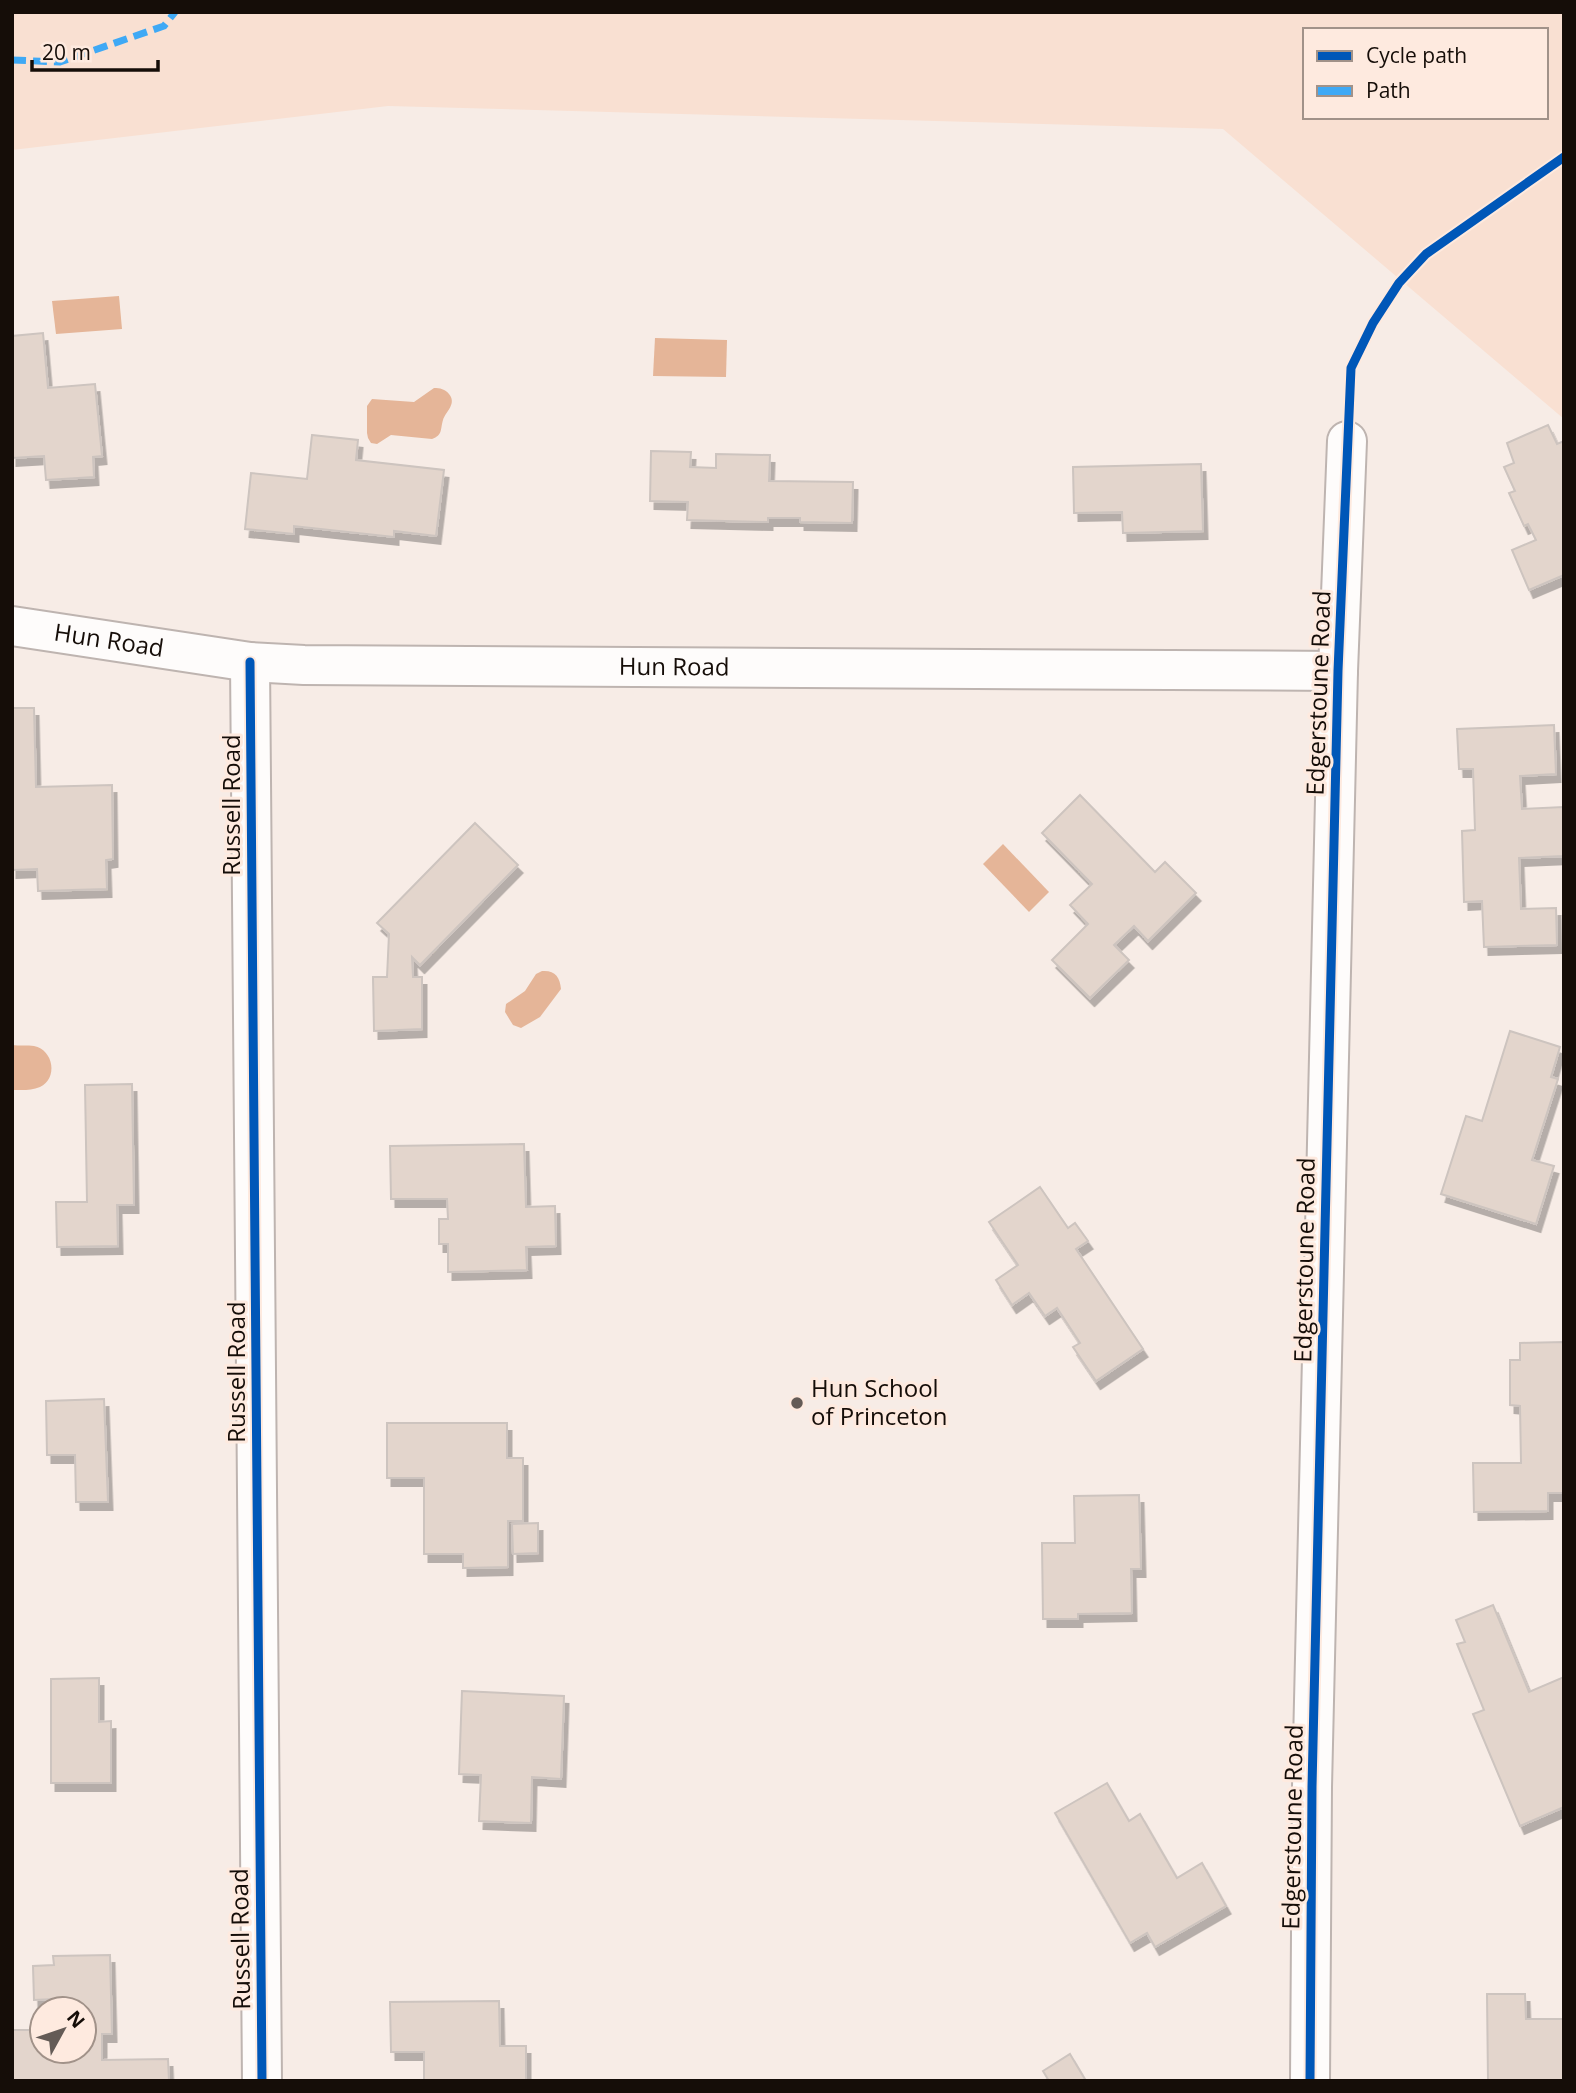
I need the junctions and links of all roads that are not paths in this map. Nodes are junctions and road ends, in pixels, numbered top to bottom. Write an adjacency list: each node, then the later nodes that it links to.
1 (1347, 441): 4 (street, Edgerstoune Road)
2 (12, 626): 3 (street, Hun Road)
3 (250, 662): 4 (street, Hun Road); 5 (street, Russell Road)
4 (1338, 671): 6 (street, Edgerstoune Road)
5 (262, 2081)
6 (1310, 2081)

